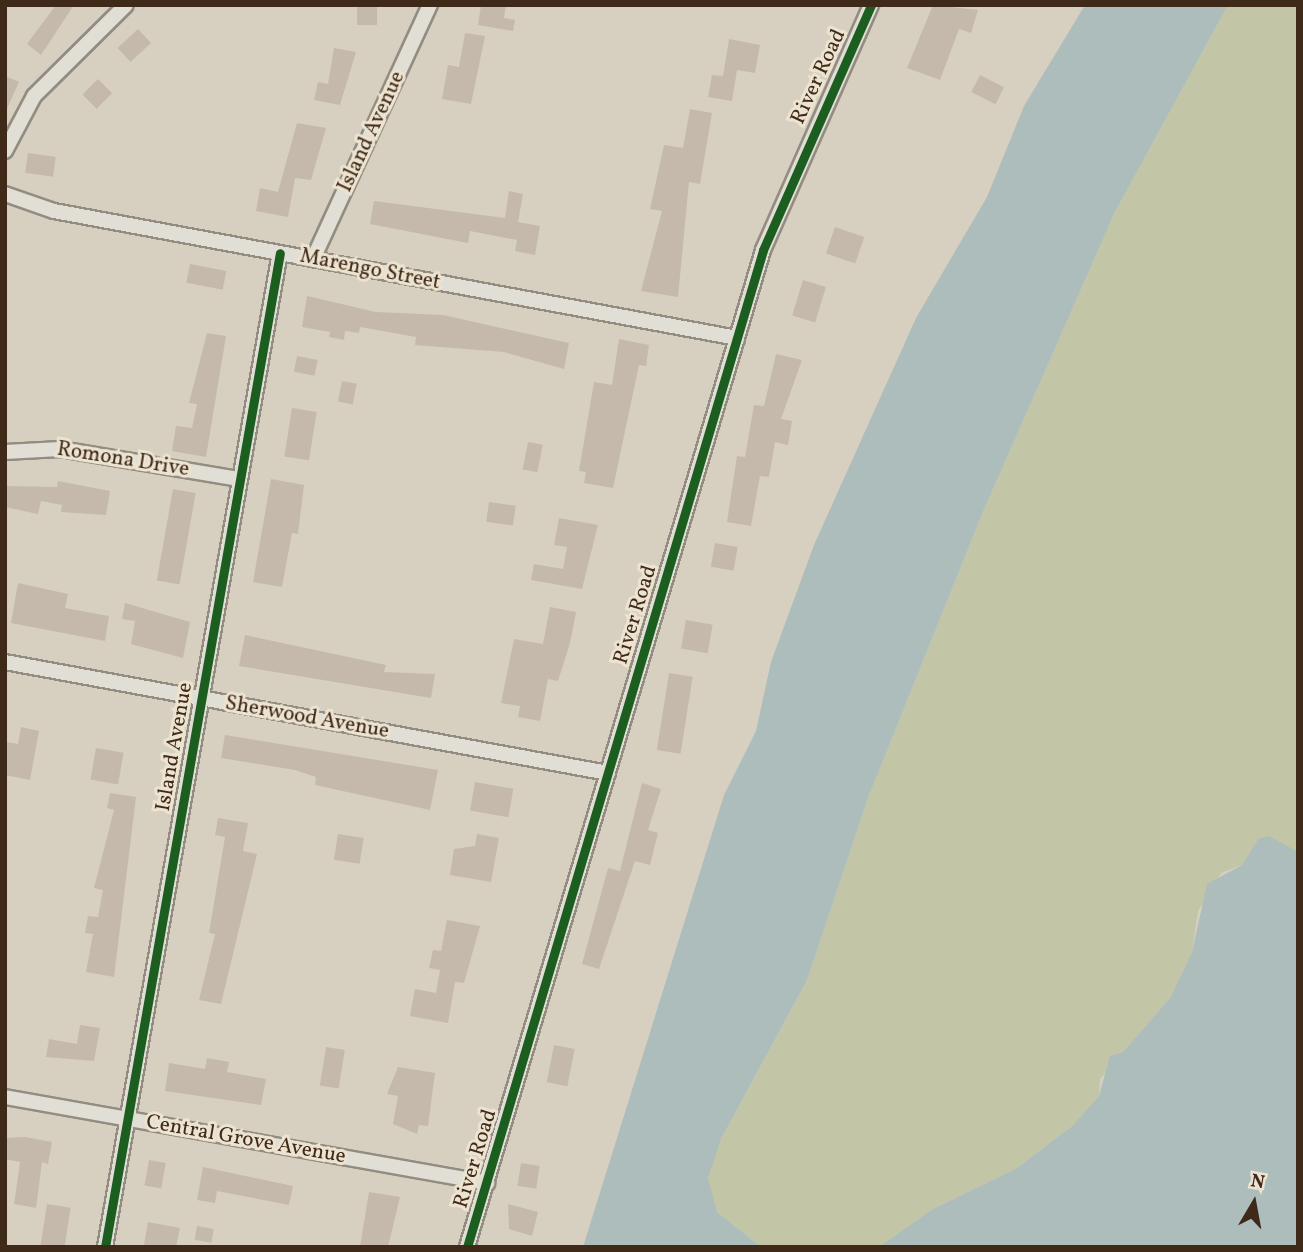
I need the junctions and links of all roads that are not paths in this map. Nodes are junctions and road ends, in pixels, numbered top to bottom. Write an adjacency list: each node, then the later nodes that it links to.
1 (126, 5): 4 (street)
2 (430, 5): 7 (street, Island Avenue)
3 (871, 5): 8 (street, River Road)
4 (5, 151)
5 (5, 194): 6 (street, Marengo Street)
6 (280, 253): 7 (street, Marengo Street); 10 (street, Island Avenue)
7 (313, 259): 8 (street, Marengo Street)
8 (737, 338): 13 (street, River Road)
9 (5, 452): 10 (street, Romona Drive)
10 (240, 479): 12 (street, Island Avenue)
11 (5, 662): 12 (street, Sherwood Avenue)
12 (201, 698): 13 (street, Sherwood Avenue); 15 (street, Island Avenue)
13 (608, 773): 16 (street, River Road)
14 (5, 1097): 15 (street, Central Grove Avenue)
15 (127, 1118): 16 (street, Central Grove Avenue); 17 (street, Island Avenue)
16 (488, 1183): 18 (street, River Road)
17 (105, 1247)
18 (467, 1247)

